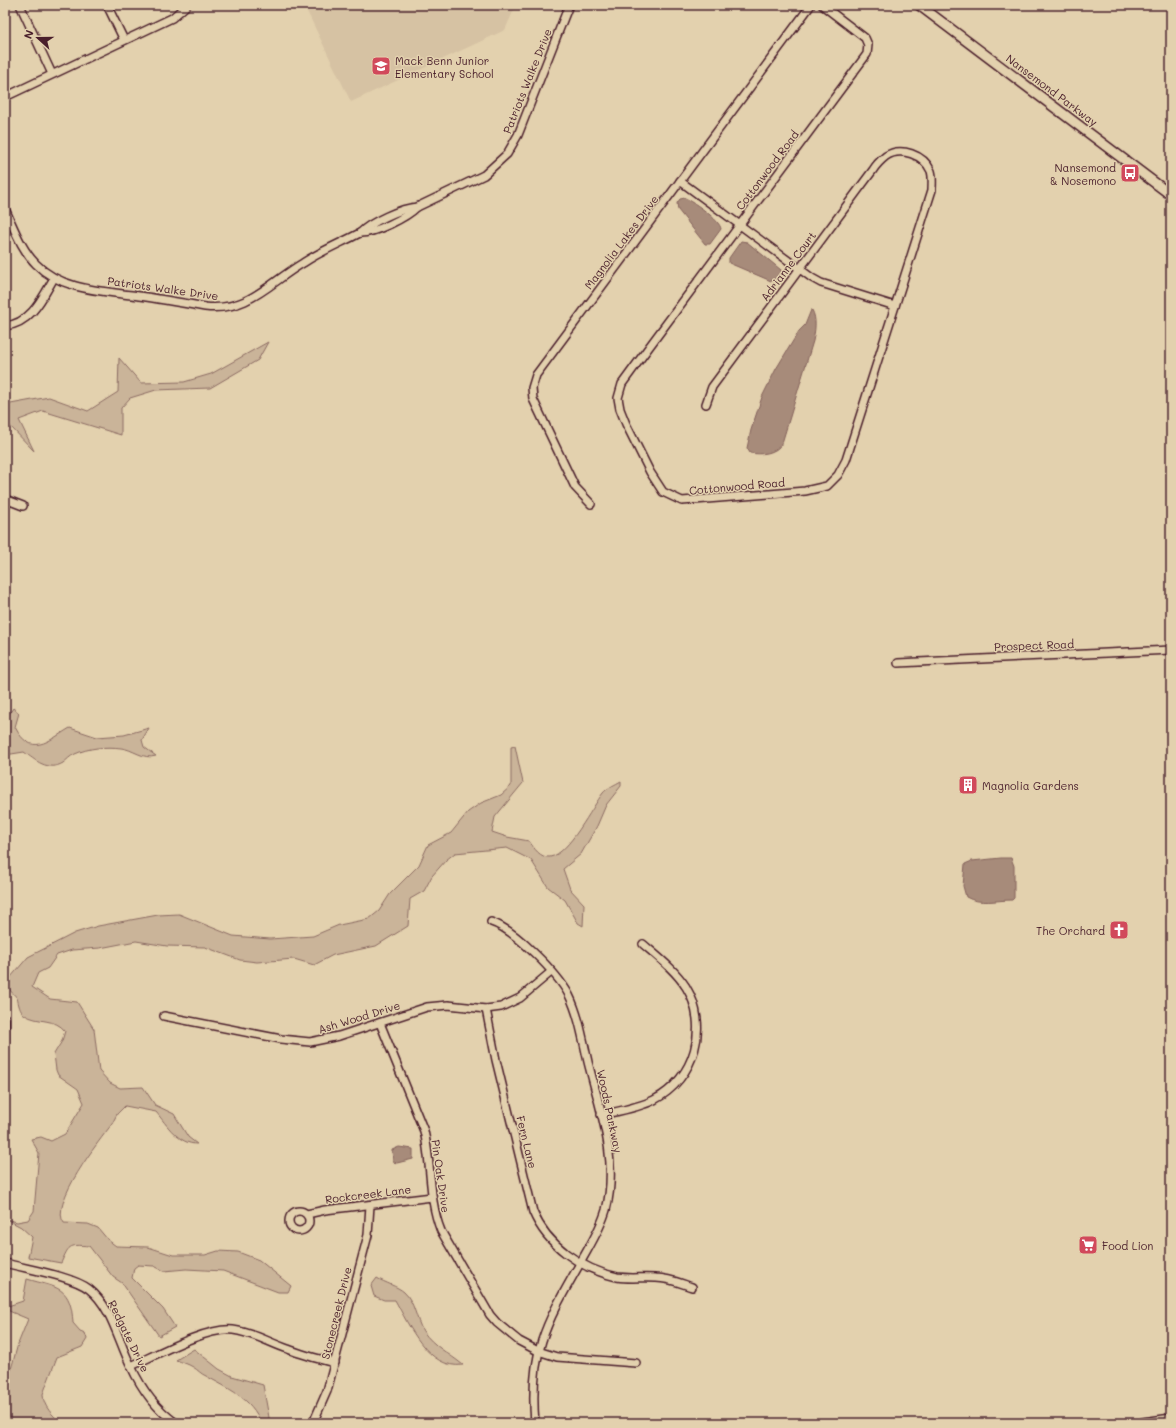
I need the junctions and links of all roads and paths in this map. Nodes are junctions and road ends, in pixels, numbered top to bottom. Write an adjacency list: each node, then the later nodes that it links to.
1 (20, 5): 9 (street)
2 (107, 5): 8 (street)
3 (187, 5): 8 (street)
4 (569, 5): 17 (street, Patriots Walke Drive)
5 (811, 5): 12 (street, Magnolia Lakes Drive)
6 (822, 5): 15 (street, Cottonwood Road)
7 (918, 5): 13 (main road, Nansemond Parkway)
8 (124, 40): 9 (street)
9 (52, 74): 10 (street)
10 (5, 97)
11 (900, 152): 16 (street, Adrianne Court); 18 (street, Cottonwood Road)
12 (680, 181): 15 (street); 22 (street, Magnolia Lakes Drive)
13 (1171, 195)
14 (5, 209): 17 (street, Patriots Walke Drive)
15 (740, 224): 16 (street); 18 (street, Cottonwood Road)
16 (799, 269): 18 (street); 20 (street, Adrianne Court)
17 (54, 278): 19 (street)
18 (895, 306)
19 (5, 326)
20 (706, 404)
21 (5, 499): 23 (street)
22 (591, 504)
23 (23, 506)
24 (1171, 650): 25 (street, Prospect Road)
25 (898, 663)
26 (491, 922): 28 (street, Woods Parkway)
27 (643, 944): 34 (street)
28 (551, 972): 29 (street, Ash Wood Drive); 34 (street, Woods Parkway)
29 (486, 1009): 32 (street, Ash Wood Drive); 38 (street, Fern Lane)
30 (164, 1016): 32 (street, Ash Wood Drive)
31 (5, 1018): 33 (street)
32 (380, 1022): 35 (street, Pin Oak Drive)
33 (5, 1041)
34 (601, 1115): 38 (street, Woods Parkway)
35 (432, 1197): 36 (street, Rockcreek Lane); 41 (street, Pin Oak Drive)
36 (370, 1205): 37 (street, Rockcreek Lane); 42 (street, Stonecreek Drive)
37 (307, 1214)
38 (580, 1262): 40 (street, Fern Lane); 41 (street, Woods Parkway)
39 (5, 1263): 44 (street, Redgate Drive)
40 (692, 1287)
41 (538, 1351): 43 (street, Pin Oak Drive); 48 (street, Woods Parkway)
42 (335, 1363): 44 (street); 47 (street, Stonecreek Drive)
43 (636, 1363)
44 (131, 1366): 46 (street, Redgate Drive)
45 (1171, 1419): 49 (main road)
46 (176, 1423)
47 (313, 1423)
48 (535, 1423)
49 (1143, 1423)

